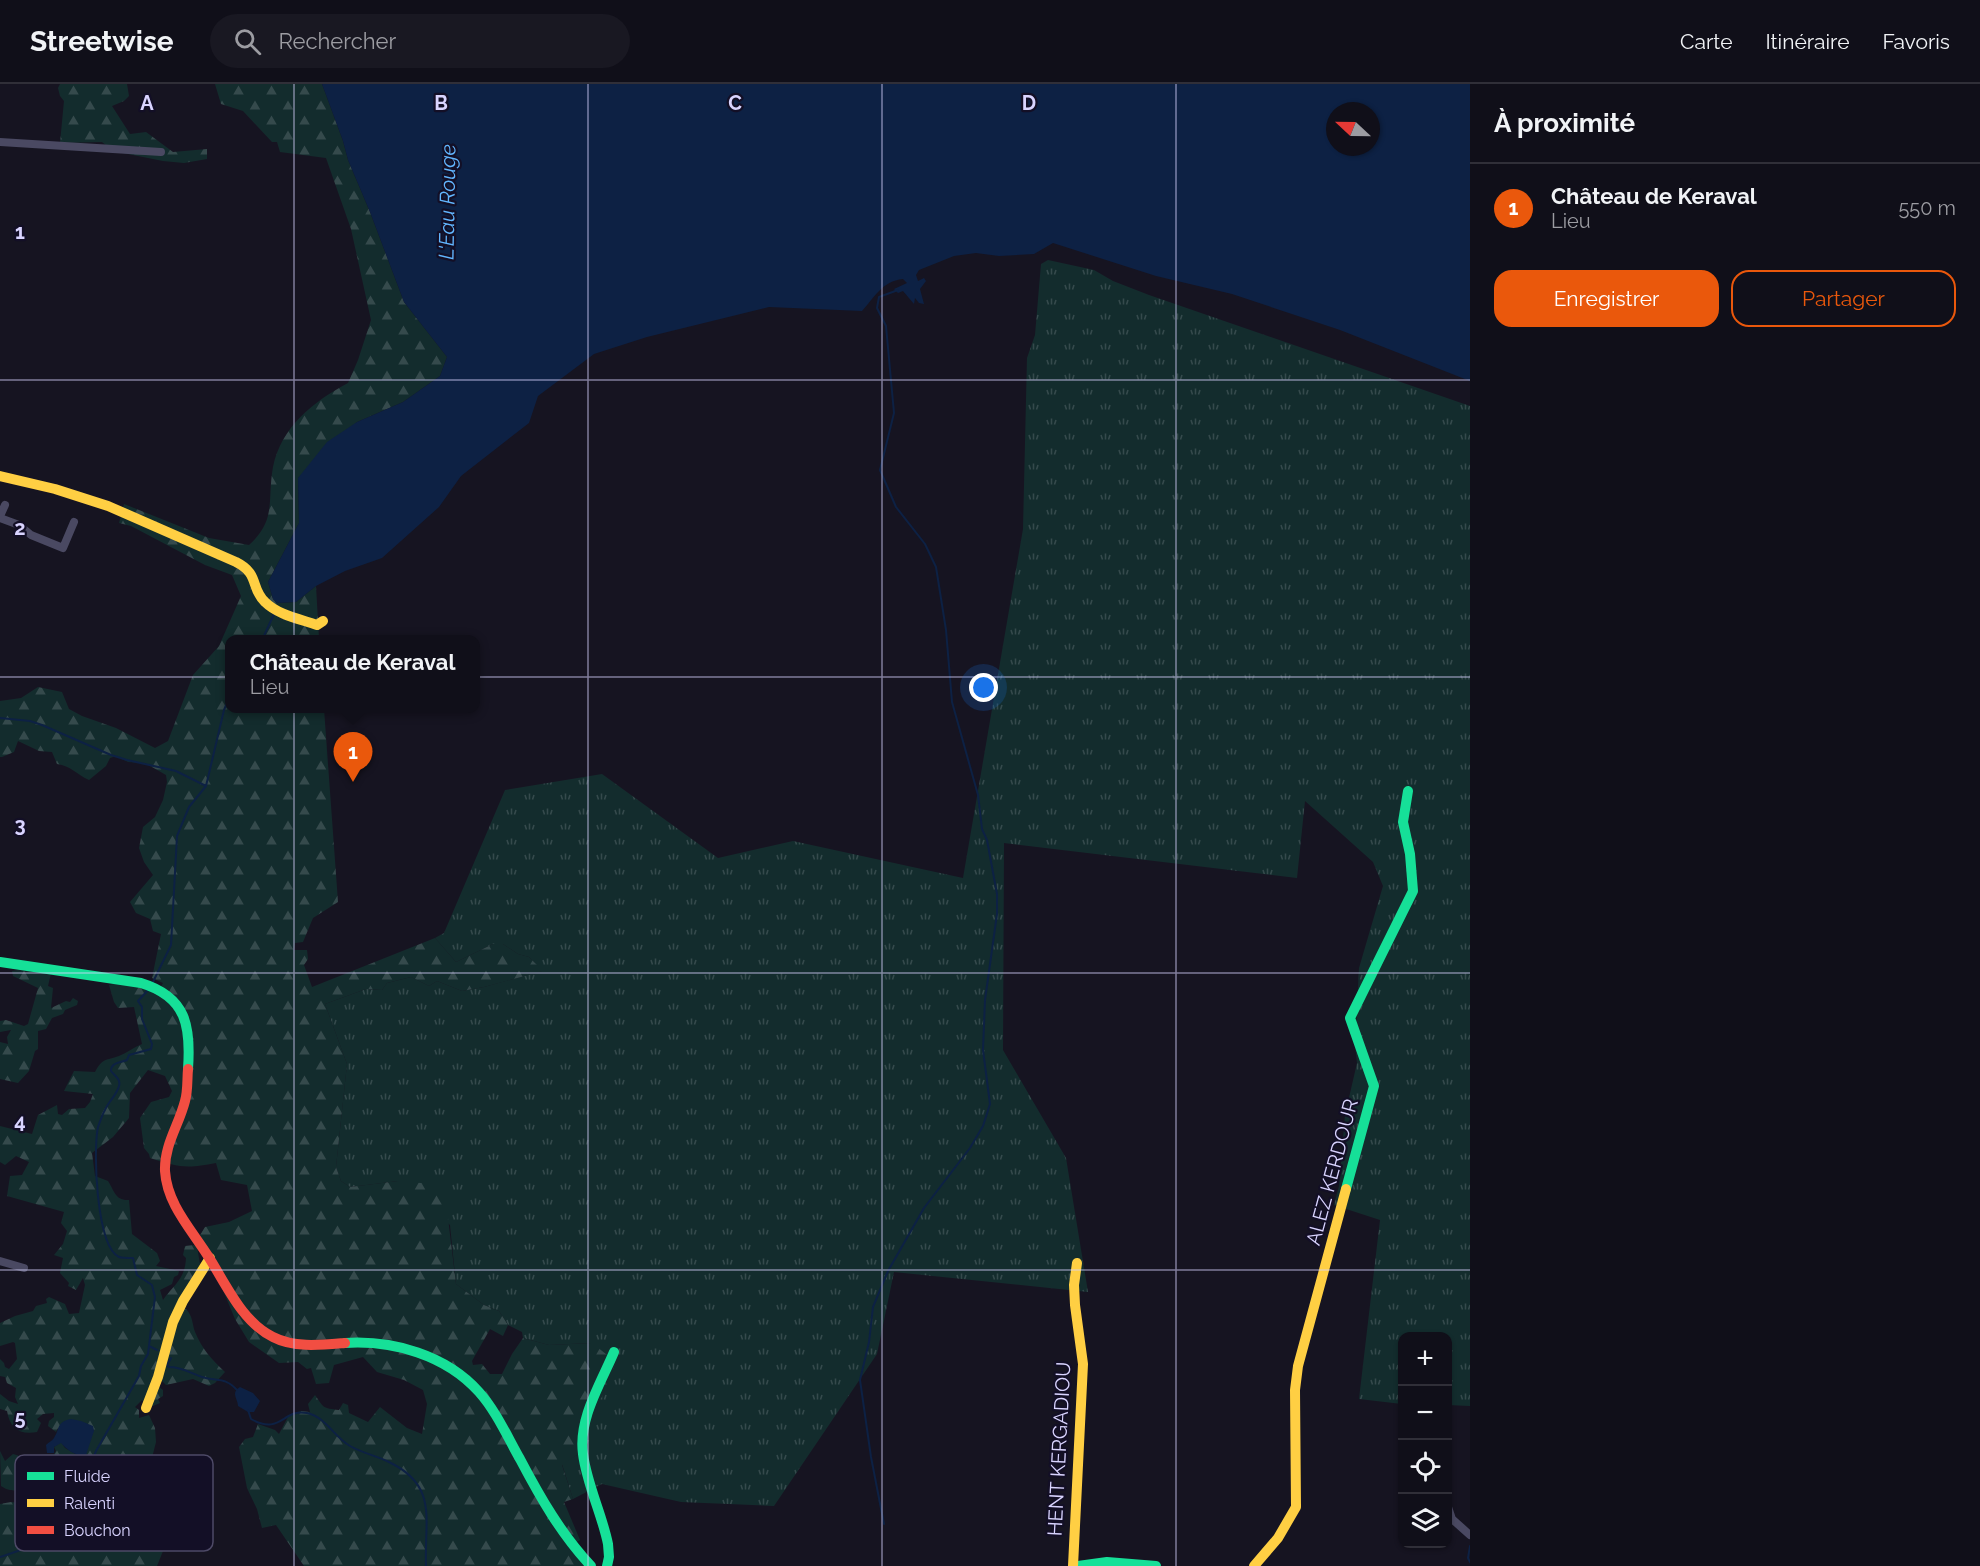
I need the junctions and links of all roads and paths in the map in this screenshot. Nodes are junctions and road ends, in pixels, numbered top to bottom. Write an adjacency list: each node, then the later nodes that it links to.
1 (0, 142): 2 (street)
2 (161, 152)
3 (0, 476): 7 (street)
4 (5, 505): 5 (street)
5 (0, 517): 6 (street)
6 (74, 522)
7 (323, 621)
8 (1408, 791): 23 (street, ALEZ KERDOUR)
9 (0, 962): 10 (street)
10 (210, 1258): 15 (street); 18 (street)
11 (0, 1261): 13 (street)
12 (1077, 1263): 20 (street, HENT KERGADIOU)
13 (24, 1268)
14 (614, 1352): 19 (street)
15 (146, 1408)
16 (1452, 1519): 17 (street)
17 (1470, 1535)
18 (591, 1566)
19 (607, 1566)
20 (1073, 1566)
21 (1078, 1566): 22 (street)
22 (1156, 1566)
23 (1254, 1566)

